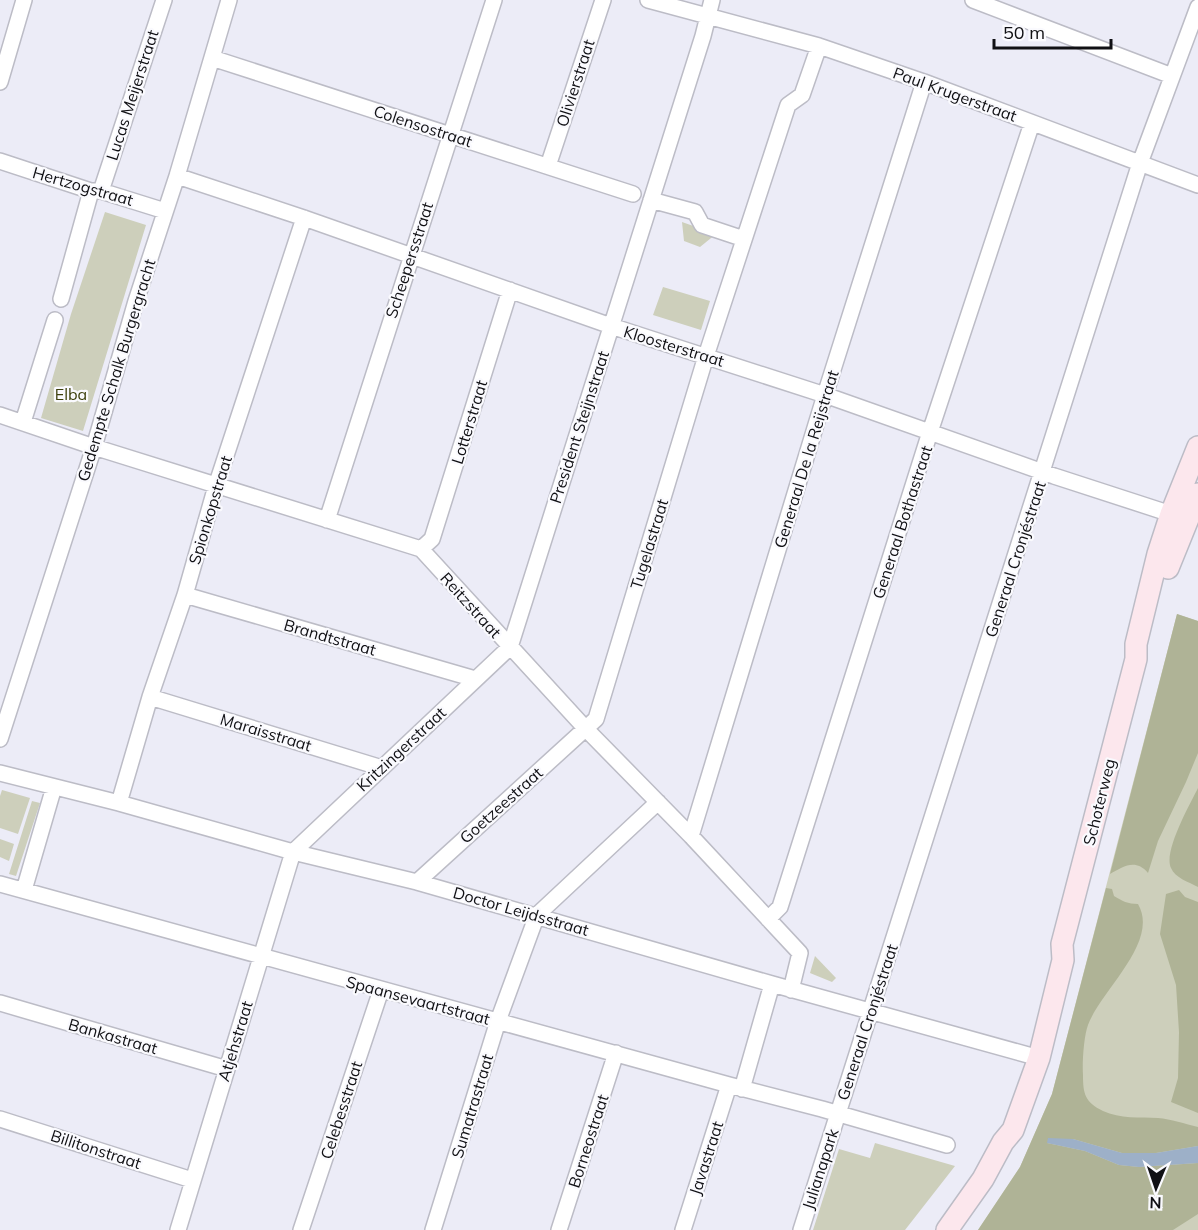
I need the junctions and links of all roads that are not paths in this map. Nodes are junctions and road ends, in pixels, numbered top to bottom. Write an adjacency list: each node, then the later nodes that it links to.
1 (24, 0): 14 (street)
2 (164, 0): 23 (street, Lucas Meijerstraat)
3 (229, 0): 12 (street, Gedempte Schalk Burgergracht)
4 (494, 0): 17 (street, Scheepersstraat)
5 (603, 0): 20 (street, Olivierstraat)
6 (648, 0): 10 (street, Paul Krugerstraat)
7 (712, 0): 10 (street, President Steijnstraat)
8 (973, 0): 13 (street)
9 (1198, 7): 13 (street, Generaal Cronjéstraat)
10 (708, 16): 11 (street, Paul Krugerstraat); 25 (street, President Steijnstraat)
11 (819, 46): 15 (street, Paul Krugerstraat); 28 (street)
12 (212, 57): 17 (street, Colensostraat); 21 (street, Gedempte Schalk Burgergracht)
13 (1172, 76): 19 (street, Generaal Cronjéstraat)
14 (0, 82)
15 (924, 82): 16 (street, Paul Krugerstraat); 35 (street, Generaal De la Reijstraat)
16 (1032, 123): 19 (street, Paul Krugerstraat); 38 (street, Generaal Bothastraat)
17 (450, 134): 20 (street, Colensostraat); 29 (street, Scheepersstraat)
18 (0, 160): 23 (street, Hertzogstraat)
19 (1140, 163): 22 (street, Paul Krugerstraat); 41 (street, Generaal Cronjéstraat)
20 (548, 166): 24 (street, Colensostraat)
21 (177, 176): 26 (street, Gedempte Schalk Burgergracht); 27 (street, Kloosterstraat)
22 (1198, 185)
23 (96, 191): 26 (street, Hertzogstraat); 31 (street, Lucas Meijerstraat)
24 (633, 194)
25 (651, 200): 28 (street); 33 (street, President Steijnstraat)
26 (165, 211): 39 (street, Gedempte Schalk Burgergracht)
27 (304, 218): 29 (street, Kloosterstraat); 42 (street, Spionkopstraat)
28 (744, 239): 34 (street, Tugelastraat)
29 (411, 255): 30 (street, Kloosterstraat); 45 (street, Scheepersstraat)
30 (510, 290): 33 (street, Kloosterstraat); 46 (street, Lotterstraat)
31 (61, 299)
32 (55, 320): 37 (street)
33 (611, 326): 34 (street, Kloosterstraat); 48 (street, President Steijnstraat)
34 (706, 356): 35 (street, Kloosterstraat); 51 (street, Tugelastraat)
35 (825, 395): 38 (street, Kloosterstraat); 58 (street, Generaal De la Reijstraat)
36 (0, 416): 37 (street)
37 (22, 422): 39 (street)
38 (930, 432): 41 (street, Kloosterstraat); 64 (street, Generaal Bothastraat)
39 (94, 447): 42 (street); 52 (street, Gedempte Schalk Burgergracht)
40 (1198, 447): 44 (main road, Schoterweg)
41 (1043, 472): 44 (street, Kloosterstraat); 70 (street, Generaal Cronjéstraat)
42 (216, 486): 45 (street); 47 (street, Spionkopstraat)
43 (1198, 494): 44 (main road, Schoterweg)
44 (1186, 518): 73 (main road, Schoterweg)
45 (327, 520): 46 (street)
46 (421, 549): 48 (street, Reitzstraat)
47 (185, 595): 49 (street, Brandtstraat); 50 (street, Spionkopstraat)
48 (510, 647): 49 (street, Kritzingerstraat); 51 (street, Reitzstraat)
49 (476, 679): 53 (street, Kritzingerstraat)
50 (150, 697): 53 (street, Maraisstraat); 57 (street, Spionkopstraat)
51 (586, 729): 56 (street, Reitzstraat); 60 (street, Goetzeestraat)
52 (0, 739)
53 (382, 768): 59 (street, Kritzingerstraat)
54 (0, 773): 55 (street, Doctor Leijdsstraat)
55 (54, 787): 57 (street, Doctor Leijdsstraat); 62 (street)
56 (658, 802): 58 (street, Reitzstraat); 63 (street)
57 (119, 803): 59 (street, Doctor Leijdsstraat)
58 (692, 836): 64 (street, Reitzstraat)
59 (294, 852): 60 (street, Doctor Leijdsstraat); 65 (street, Atjehstraat)
60 (417, 882): 63 (street, Doctor Leijdsstraat)
61 (0, 884): 62 (street, Spaansevaartstraat)
62 (24, 890): 65 (street, Spaansevaartstraat)
63 (537, 915): 66 (street, Doctor Leijdsstraat); 71 (street, Sumatrastraat)
64 (768, 919): 68 (street, Reitzstraat)
65 (261, 957): 67 (street, Spaansevaartstraat); 74 (street, Atjehstraat)
66 (772, 984): 68 (street, Doctor Leijdsstraat); 75 (street, Javastraat)
67 (381, 990): 71 (street, Spaansevaartstraat); 81 (street, Celebesstraat)
68 (791, 990): 70 (street, Doctor Leijdsstraat)
69 (0, 1003): 74 (street, Bankastraat)
70 (871, 1011): 73 (street, Doctor Leijdsstraat); 76 (street, Generaal Cronjéstraat)
71 (498, 1021): 72 (street, Spaansevaartstraat); 82 (street, Sumatrastraat)
72 (616, 1053): 75 (street, Spaansevaartstraat); 83 (street, Borneostraat)
73 (1034, 1056): 86 (main road, Schoterweg)
74 (226, 1069): 79 (street, Atjehstraat)
75 (736, 1087): 76 (street, Spaansevaartstraat); 84 (street, Javastraat)
76 (837, 1113): 78 (street, Julianapark); 85 (street, Julianapark)
77 (0, 1119): 79 (street, Billitonstraat)
78 (947, 1145)
79 (192, 1180): 80 (street, Atjehstraat)
80 (182, 1229)
81 (301, 1230)
82 (433, 1230)
83 (559, 1230)
84 (683, 1230)
85 (801, 1230)
86 (947, 1230)

